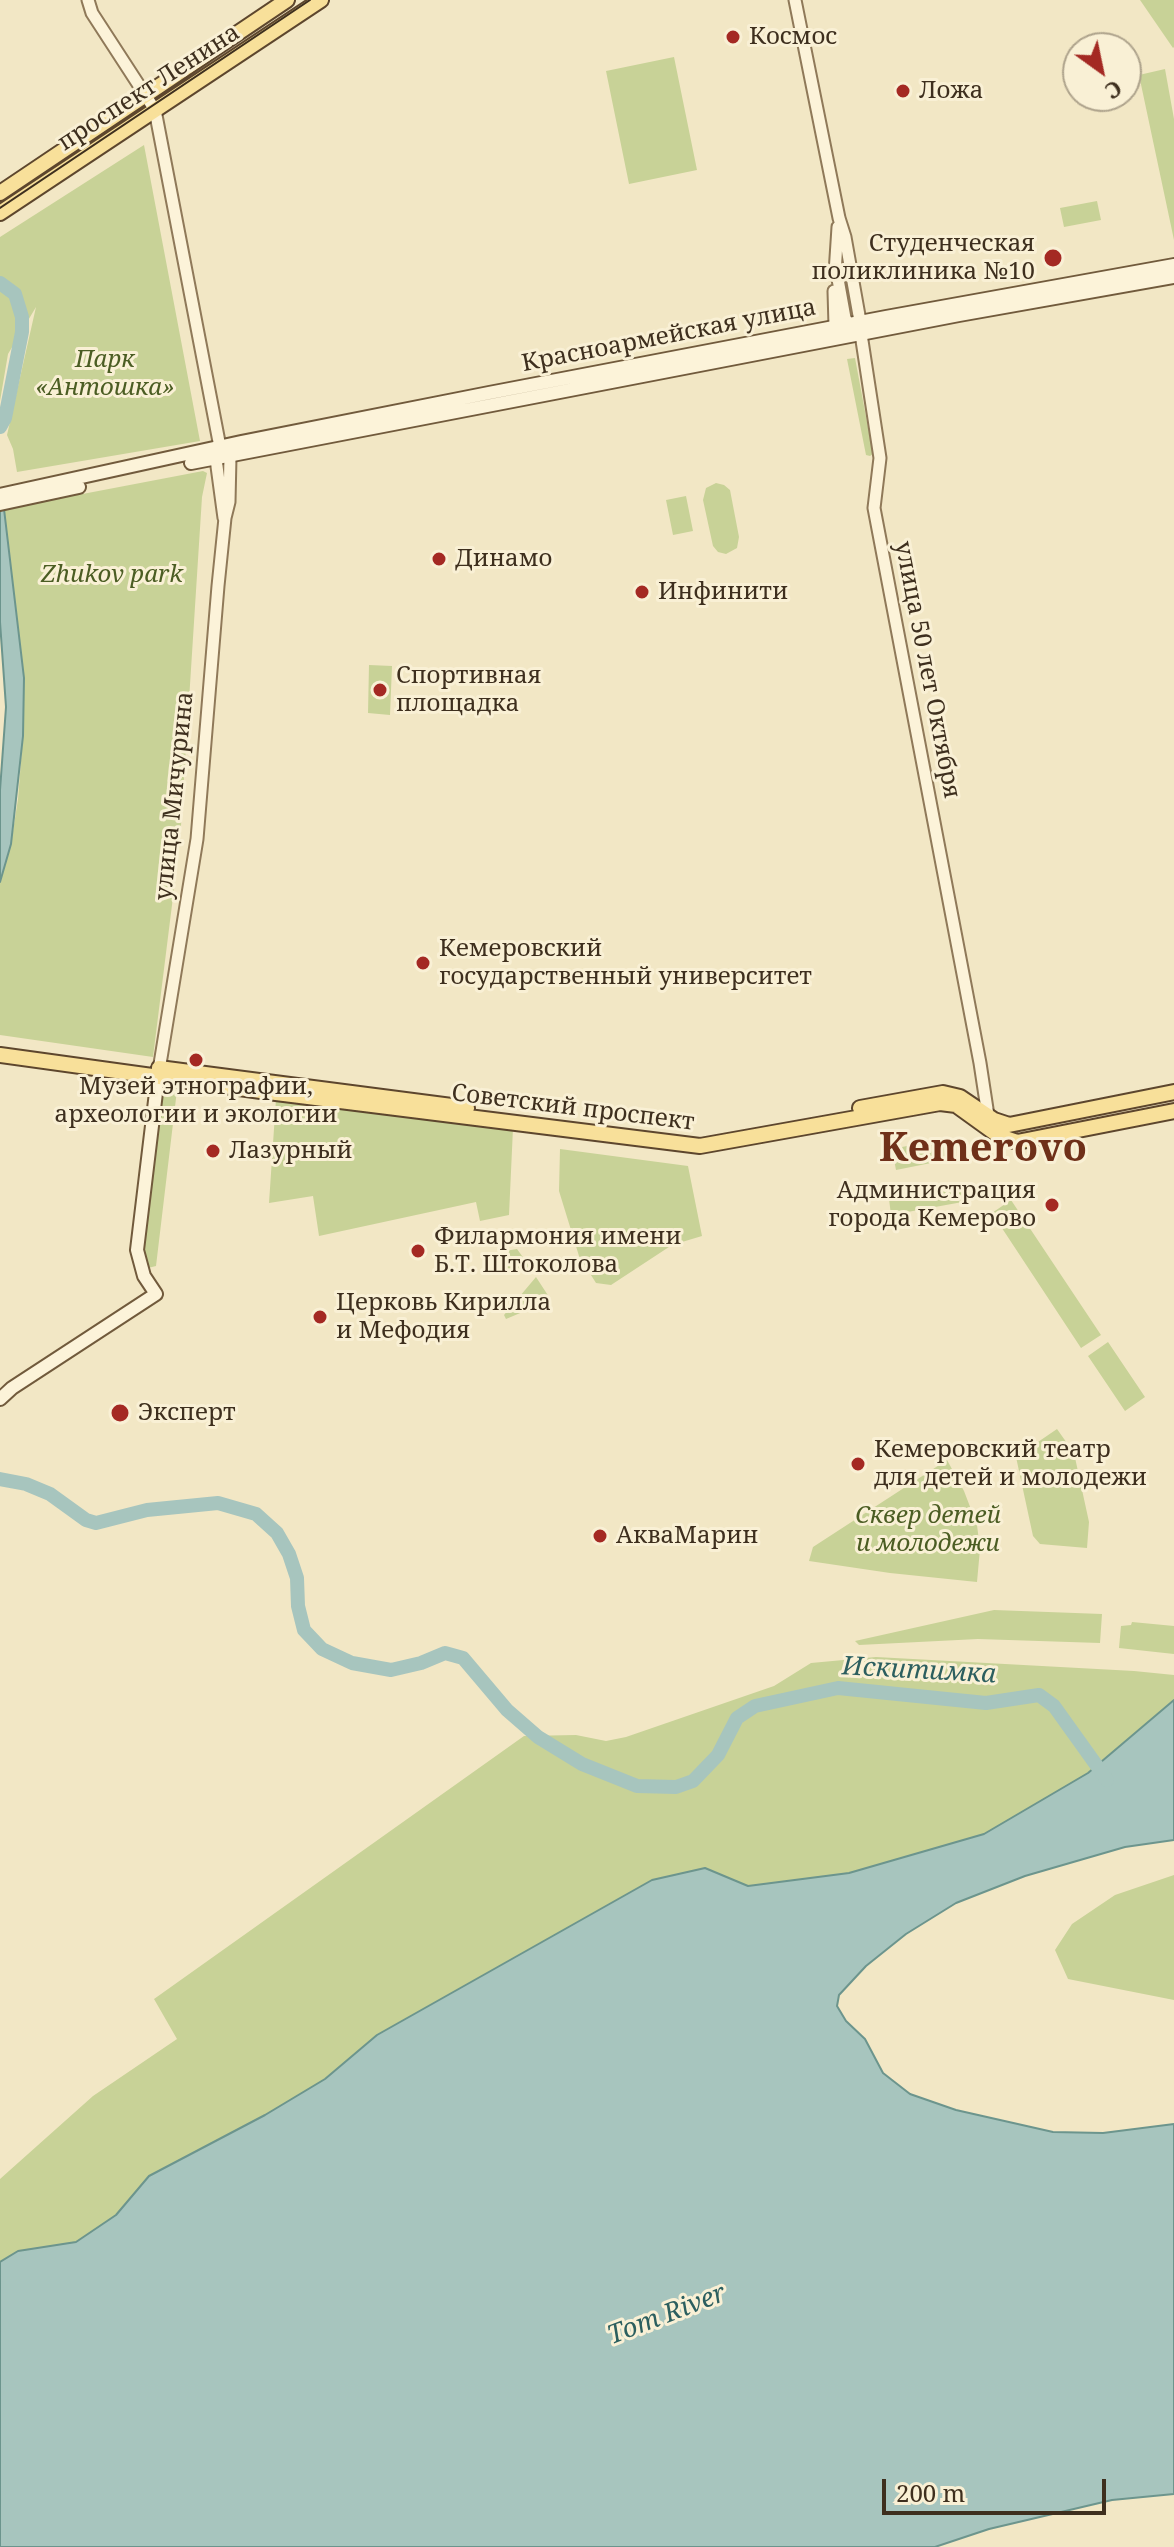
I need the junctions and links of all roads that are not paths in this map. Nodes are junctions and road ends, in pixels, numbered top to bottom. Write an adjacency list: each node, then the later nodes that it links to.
1 (88, 0): 5 (street, улица Мичурина)
2 (287, 0): 5 (main road, проспект Ленина)
3 (321, 0): 6 (main road, проспект Ленина)
4 (795, 0): 9 (street, улица 50 лет Октября)
5 (145, 96): 6 (street, улица Мичурина); 7 (main road, проспект Ленина)
6 (155, 110): 8 (main road, проспект Ленина); 14 (street, улица Мичурина)
7 (0, 193)
8 (3, 211)
9 (839, 218): 12 (street, улица 50 лет Октября); 12 (street, улица 50 лет Октября)
10 (1174, 265): 12 (main road, Красноармейская улица)
11 (1174, 277): 12 (main road, Красноармейская улица)
12 (848, 329): 13 (main road, Красноармейская улица); 27 (street, улица 50 лет Октября)
13 (474, 402): 14 (main road, Красноармейская улица); 15 (main road, Красноармейская улица)
14 (218, 453): 15 (main road); 16 (main road, Красноармейская улица); 19 (street, улица Мичурина)
15 (230, 457): 19 (street, улица Мичурина)
16 (46, 490): 17 (main road); 18 (main road)
17 (0, 495)
18 (0, 504)
19 (225, 518): 22 (street, улица Мичурина)
20 (0, 1046): 22 (main road, Советский проспект)
21 (0, 1055): 22 (main road, Советский проспект)
22 (159, 1072): 27 (main road, Советский проспект); 28 (main road)
23 (1173, 1092): 24 (main road, Советский проспект); 25 (main road)
24 (1132, 1100): 26 (main road); 27 (main road, Советский проспект)
25 (1174, 1111): 26 (main road, Советский проспект)
26 (1136, 1119): 27 (main road, Советский проспект)
27 (989, 1123)
28 (154, 1291): 29 (main road); 30 (main road)
29 (0, 1391)
30 (0, 1399)

